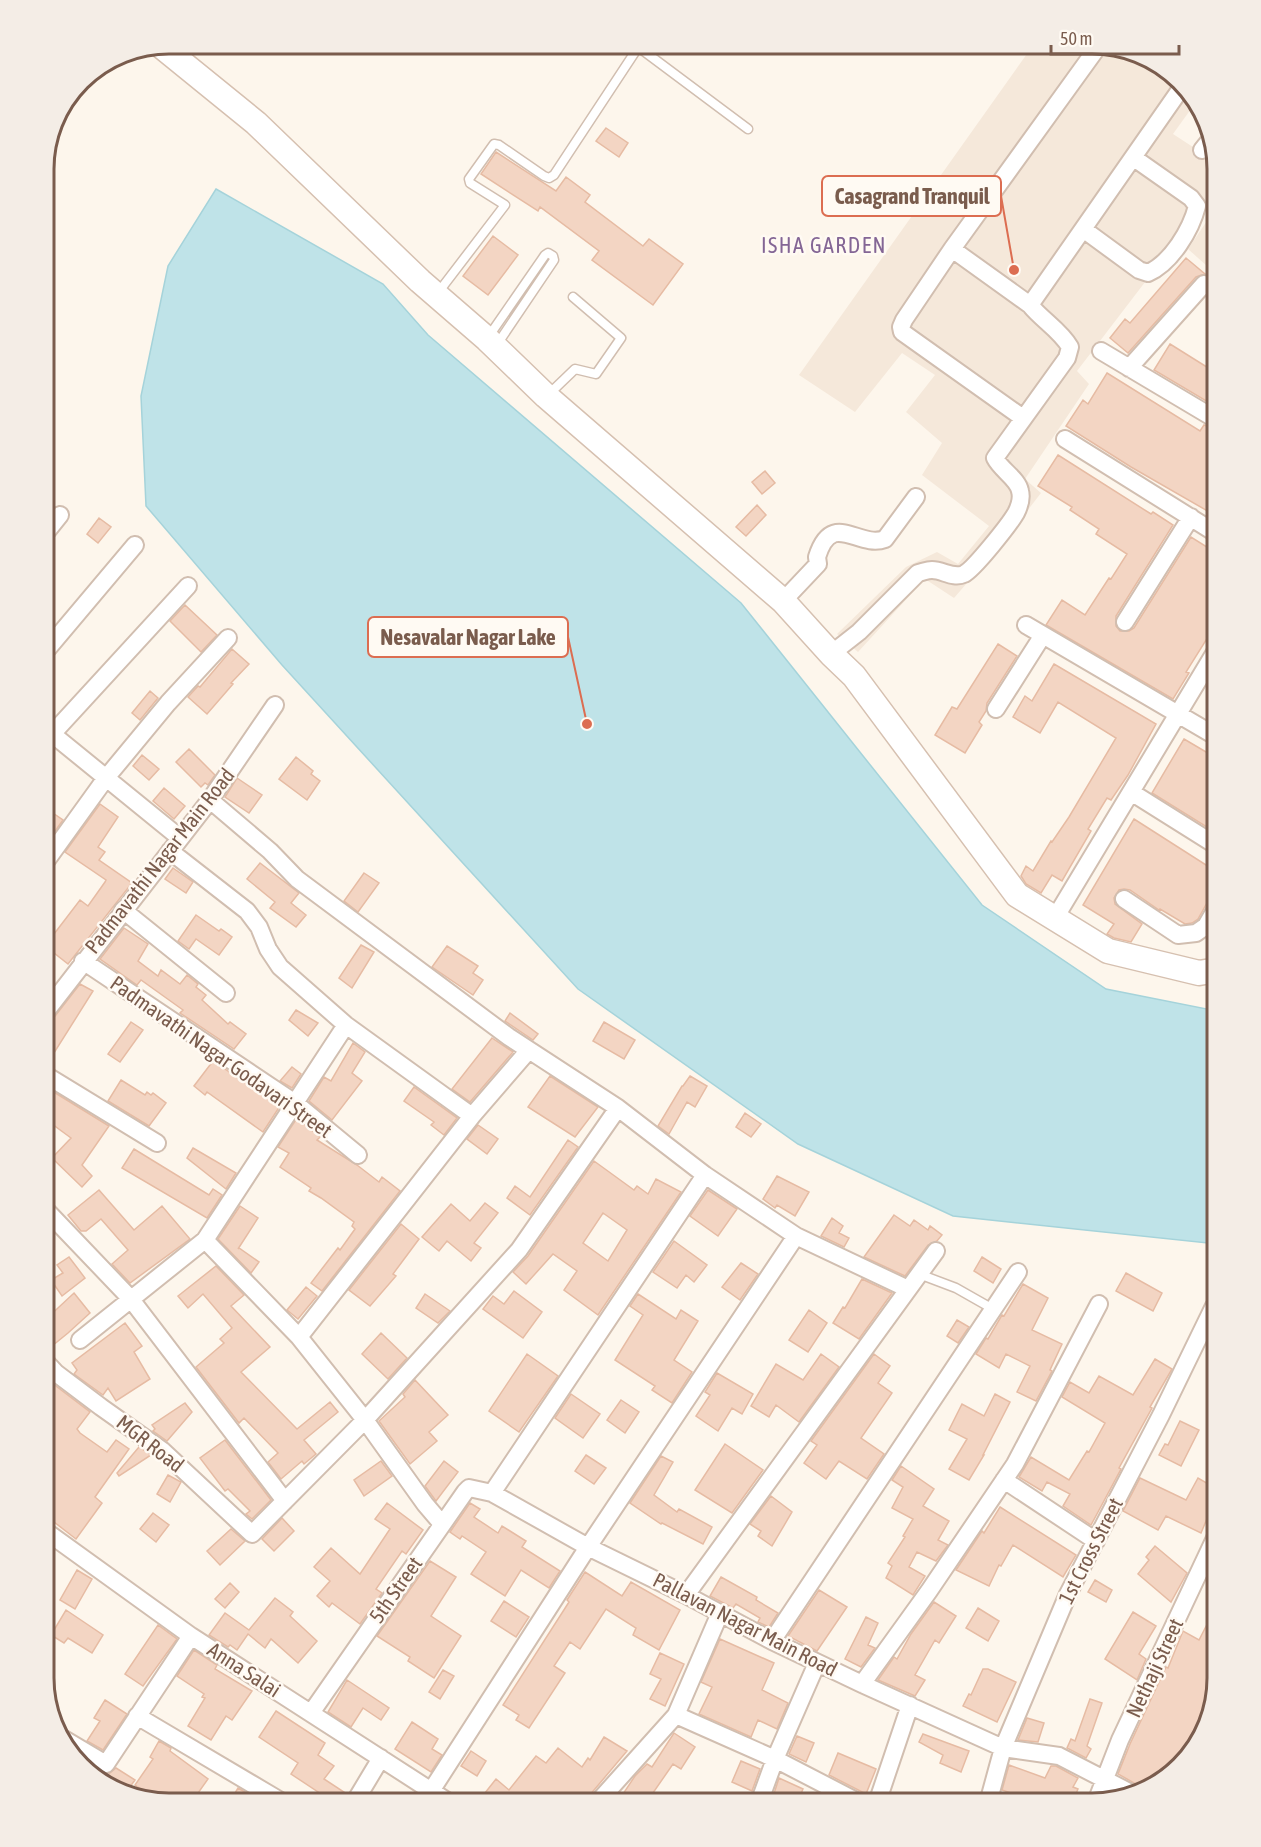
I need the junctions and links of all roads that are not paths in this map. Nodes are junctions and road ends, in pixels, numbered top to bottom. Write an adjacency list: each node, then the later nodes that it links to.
1 (171, 54): 11 (street)
2 (634, 54): 11 (lane)
3 (649, 54): 6 (lane)
4 (1093, 54): 9 (street)
5 (1178, 93): 7 (street)
6 (747, 129)
7 (1134, 158): 8 (street); 8 (street)
8 (1083, 229): 13 (street)
9 (952, 249): 13 (street); 19 (street)
10 (1204, 284): 16 (street)
11 (437, 294): 14 (street)
12 (573, 297): 17 (lane)
13 (1030, 305): 19 (street)
14 (491, 343): 14 (lane); 17 (street)
15 (1101, 351): 16 (street)
16 (1129, 368): 18 (street)
17 (546, 396): 28 (street)
18 (1207, 414)
19 (1023, 418): 34 (street)
20 (1065, 439): 23 (street)
21 (916, 497): 28 (street)
22 (60, 515): 24 (street)
23 (1191, 517): 25 (street); 29 (street)
24 (54, 522)
25 (1207, 527)
26 (135, 545): 33 (street)
27 (188, 586): 39 (street)
28 (783, 601): 34 (street)
29 (1125, 622)
30 (1026, 625): 31 (street)
31 (1043, 634): 37 (street); 38 (street)
32 (228, 638): 42 (street)
33 (54, 642)
34 (831, 654): 50 (street)
35 (1207, 666): 38 (street)
36 (275, 705): 44 (street, Padmavathi Nagar Main Road)
37 (996, 709)
38 (1177, 714): 40 (street); 43 (street)
39 (54, 724)
40 (1207, 731)
41 (54, 735): 42 (street)
42 (106, 778): 46 (street); 47 (street)
43 (1131, 792): 45 (street); 50 (street)
44 (210, 800): 46 (street, Padmavathi Nagar Main Road); 57 (street)
45 (1207, 839)
46 (175, 844): 49 (street, Padmavathi Nagar Main Road); 56 (street)
47 (54, 850)
48 (1125, 899): 51 (street)
49 (123, 910): 52 (street, Padmavathi Nagar Main Road); 54 (street)
50 (1054, 918): 53 (street)
51 (1207, 924)
52 (83, 961): 55 (street, Padmavathi Nagar Main Road); 59 (street, Padmavathi Nagar Godavari Street)
53 (1207, 972)
54 (226, 993)
55 (54, 1000)
56 (346, 1025): 59 (street); 61 (street)
57 (529, 1050): 60 (street); 61 (street)
58 (54, 1080): 62 (street)
59 (295, 1103): 63 (street, Padmavathi Nagar Godavari Street); 67 (street)
60 (618, 1108): 64 (street); 79 (street)
61 (472, 1116): 76 (street)
62 (157, 1143)
63 (358, 1155)
64 (705, 1175): 66 (street); 81 (street)
65 (54, 1218): 72 (street)
66 (796, 1236): 71 (street); 86 (street)
67 (205, 1240): 72 (street); 76 (street)
68 (936, 1251): 70 (street)
69 (1018, 1272): 74 (street)
70 (919, 1274): 71 (street); 74 (lane)
71 (908, 1289): 88 (street)
72 (130, 1298): 77 (street); 82 (street)
73 (1099, 1304): 80 (street)
74 (993, 1309): 91 (street)
75 (1207, 1320): 85 (street, 1st Cross Street)
76 (300, 1337): 79 (street)
77 (80, 1340)
78 (54, 1370): 82 (street, MGR Road)
79 (365, 1420): 82 (street); 83 (street)
80 (1004, 1480): 85 (street); 93 (street)
81 (492, 1493): 83 (street, 5th Street); 86 (street, Pallavan Nagar Main Road)
82 (285, 1501)
83 (442, 1524): 95 (street, 5th Street)
84 (54, 1537): 90 (street, Anna Salai)
85 (1096, 1541): 99 (street, 1st Cross Street)
86 (588, 1547): 88 (street, Pallavan Nagar Main Road); 104 (street)
87 (1207, 1557): 102 (street, Nethaji Street)
88 (686, 1595): 89 (street, Pallavan Nagar Main Road)
89 (720, 1613): 91 (street, Pallavan Nagar Main Road); 96 (street)
90 (191, 1636): 95 (street, Anna Salai); 97 (street)
91 (772, 1641): 92 (street, Pallavan Nagar Main Road)
92 (818, 1663): 93 (street, Pallavan Nagar Main Road); 101 (street)
93 (862, 1684): 94 (street, Pallavan Nagar Main Road)
94 (910, 1705): 99 (street, Pallavan Nagar Main Road); 112 (street)
95 (310, 1713): 100 (street, Anna Salai)
96 (676, 1715): 101 (street); 109 (street)
97 (137, 1716): 98 (street); 106 (street)
98 (77, 1747)
99 (1003, 1748): 102 (street, Pallavan Nagar Main Road); 113 (street, 1st Cross Street)
100 (381, 1758): 104 (street, Anna Salai); 107 (street)
101 (775, 1759): 110 (street); 111 (street)
102 (1105, 1778): 103 (street, Pallavan Nagar Main Road); 105 (street, Nethaji Street)
103 (1123, 1789)
104 (431, 1791): 108 (street, Anna Salai)
105 (1100, 1792)
106 (267, 1793)
107 (360, 1793)
108 (434, 1793)
109 (606, 1793)
110 (763, 1793)
111 (841, 1793)
112 (880, 1793)
113 (991, 1793)

